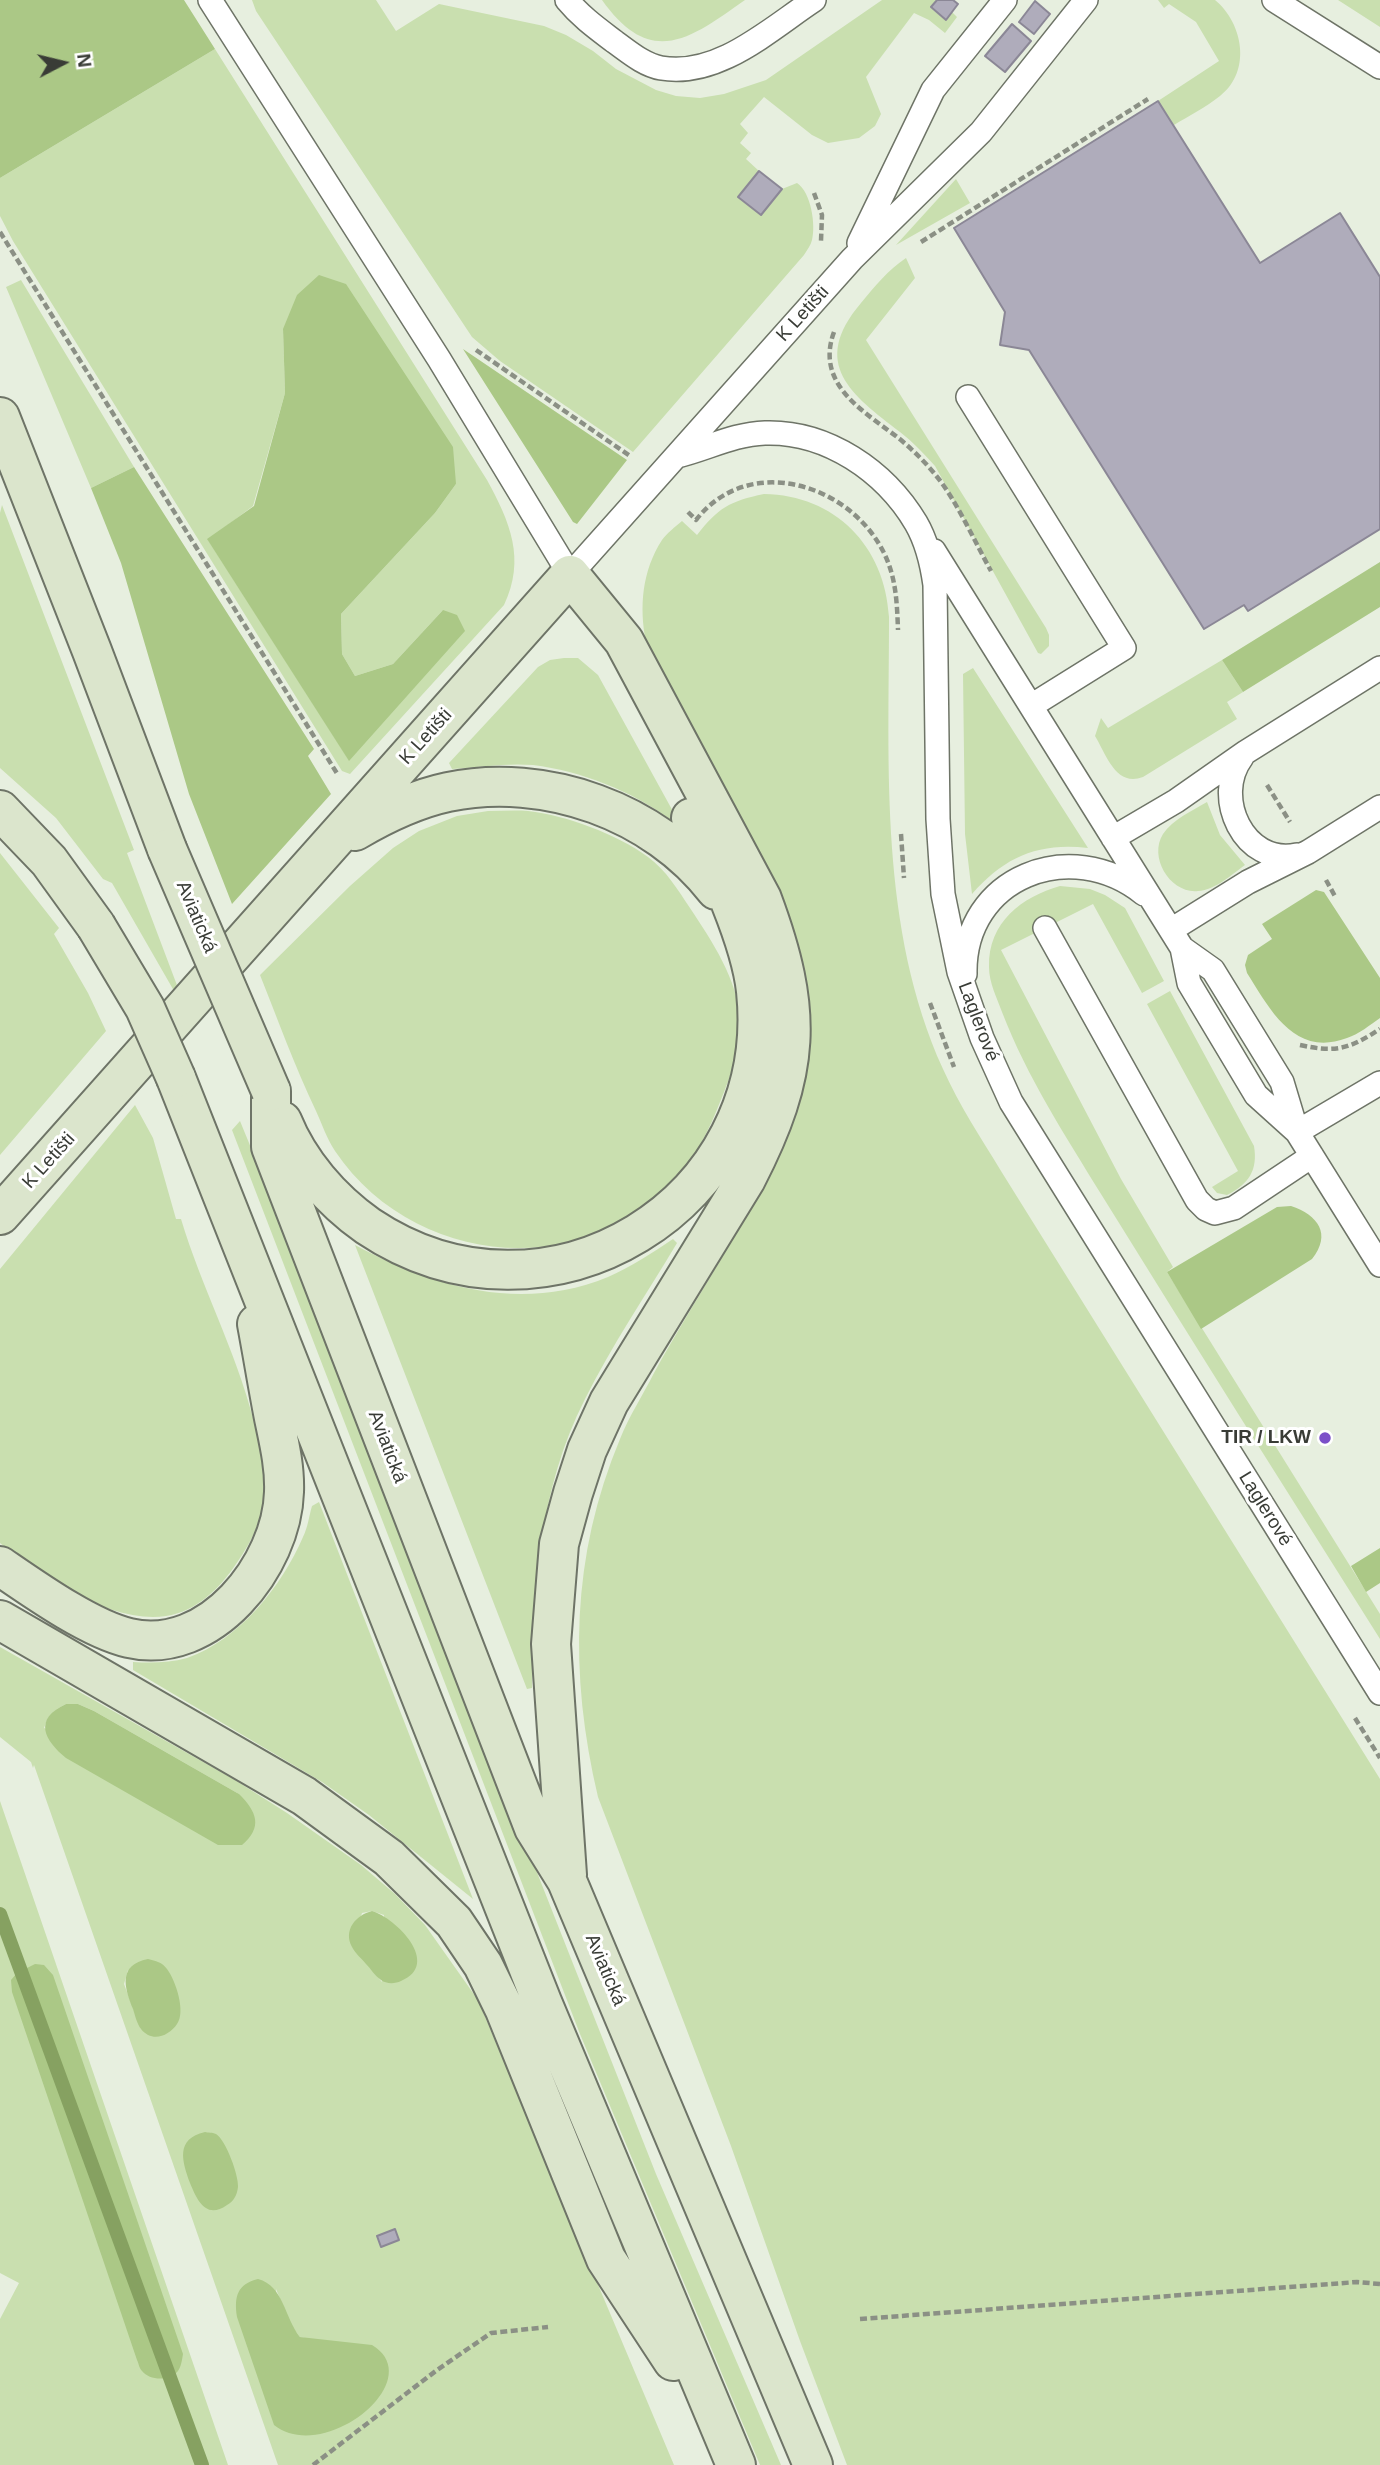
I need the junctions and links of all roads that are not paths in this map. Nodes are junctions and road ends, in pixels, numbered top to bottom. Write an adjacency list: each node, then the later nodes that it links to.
1 (210, 0): 14 (lane)
2 (556, 0): 7 (lane)
3 (814, 0): 7 (lane)
4 (1005, 0): 9 (lane)
5 (1086, 0): 9 (lane)
6 (1274, 0): 8 (lane)
7 (574, 8)
8 (1380, 67)
9 (852, 259): 12 (lane, K Letišti)
10 (968, 397): 16 (lane)
11 (0, 417): 29 (main road, Aviatická, bridge)
12 (677, 456): 13 (lane, Laglerové); 14 (lane, K Letišti)
13 (916, 523): 16 (lane); 27 (lane, Laglerové)
14 (570, 575): 22 (main road, K Letišti); 24 (main road); 38 (main road)
15 (1380, 668): 17 (lane)
16 (1031, 706): 20 (lane)
17 (1246, 752): 20 (lane); 21 (lane)
18 (1380, 807): 21 (lane)
19 (0, 810): 33 (main road, bridge)
20 (1113, 838): 23 (lane)
21 (1303, 842): 26 (lane)
22 (319, 858): 24 (main road); 32 (main road, K Letišti)
23 (1157, 909): 26 (lane); 27 (lane)
24 (734, 914): 29 (main road)
25 (1045, 928): 31 (lane)
26 (1176, 939): 30 (lane)
27 (970, 1005): 37 (lane, Laglerové)
28 (1380, 1083): 30 (lane)
29 (271, 1091): 38 (main road, Aviatická)
30 (1297, 1132): 31 (lane)
31 (1312, 1156): 34 (lane)
32 (0, 1215)
33 (240, 1236): 35 (main road); 39 (main road)
34 (1380, 1265)
35 (0, 1566)
36 (0, 1620): 39 (main road)
37 (1380, 1693)
38 (567, 1881): 40 (main road, Aviatická)
39 (731, 2453)
40 (813, 2465)

